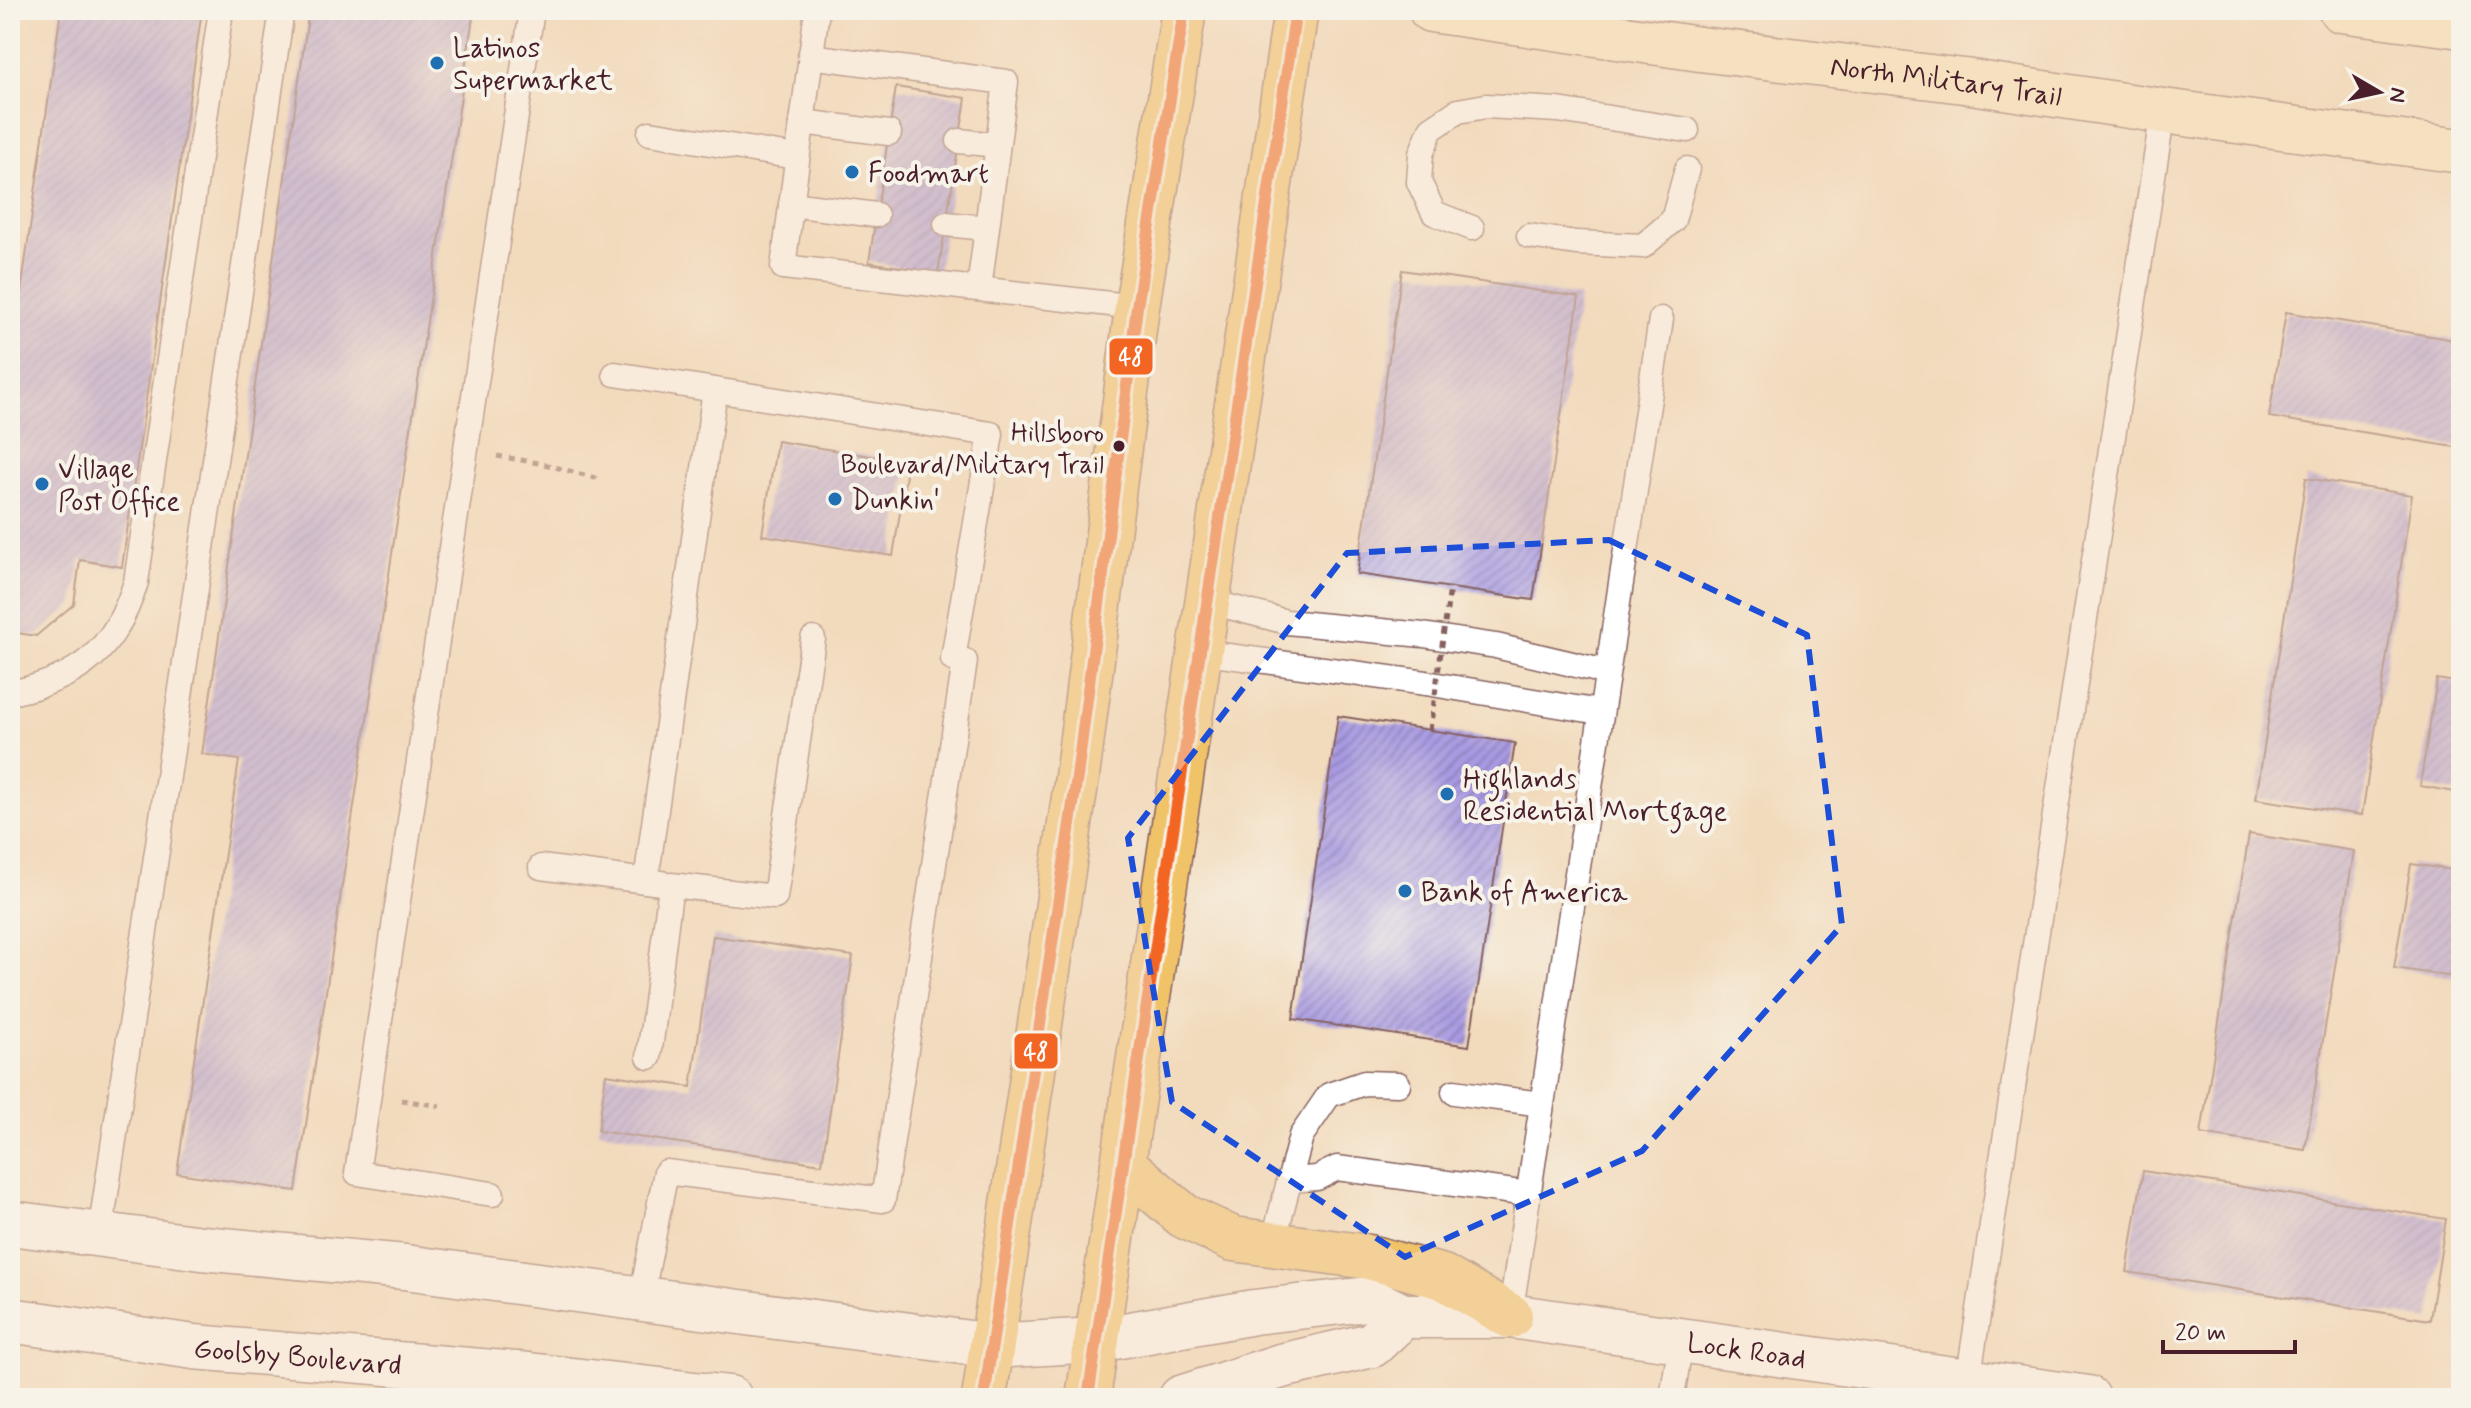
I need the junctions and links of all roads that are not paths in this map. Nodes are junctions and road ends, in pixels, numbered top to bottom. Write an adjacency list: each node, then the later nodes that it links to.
1 (221, 10): 36 (lane)
2 (282, 10): 50 (lane)
3 (532, 10): 47 (lane)
4 (817, 10): 10 (lane)
5 (1184, 10): 28 (main road)
6 (1296, 10): 32 (main road)
7 (1431, 10): 11 (street, North Military Trail)
8 (2341, 10): 9 (street)
9 (2461, 26)
10 (810, 56): 12 (lane); 17 (lane)
11 (2163, 111): 18 (street, North Military Trail); 59 (lane)
12 (802, 122): 15 (lane); 19 (lane)
13 (1687, 130): 25 (lane)
14 (650, 133): 19 (lane)
15 (889, 133)
16 (959, 141): 17 (lane)
17 (997, 145): 24 (lane)
18 (2461, 151)
19 (796, 157): 21 (lane)
20 (1687, 169): 26 (lane)
21 (791, 204): 22 (lane); 27 (lane)
22 (876, 215)
23 (946, 224): 24 (lane)
24 (986, 228): 27 (lane)
25 (1472, 228)
26 (1529, 236)
27 (979, 289): 28 (lane)
28 (1137, 307): 58 (main road)
29 (1661, 319): 35 (lane)
30 (615, 374): 31 (lane)
31 (715, 390): 39 (lane); 52 (lane)
32 (1207, 601): 34 (main road); 35 (lane)
33 (813, 639): 40 (lane)
34 (1199, 652): 37 (lane); 45 (main road)
35 (1606, 672): 37 (lane)
36 (10, 693)
37 (1600, 712): 44 (lane)
38 (541, 867): 39 (lane)
39 (646, 881): 40 (lane)
40 (671, 885): 41 (lane)
41 (649, 1057)
42 (1398, 1084): 46 (lane)
43 (1454, 1092): 44 (lane)
44 (1541, 1104): 48 (lane)
45 (1123, 1164): 51 (main road); 56 (main road)
46 (1289, 1180): 48 (lane); 51 (lane)
47 (492, 1194)
48 (1528, 1194): 54 (lane)
49 (10, 1223): 50 (street)
50 (100, 1234): 52 (street)
51 (1273, 1243): 54 (main road)
52 (641, 1299): 58 (street)
53 (1403, 1316): 54 (street, Lock Road); 56 (street, Lock Road); 63 (street)
54 (1510, 1316): 57 (street, Lock Road)
55 (10, 1320): 60 (street, Goolsby Boulevard)
56 (1097, 1340): 58 (street); 62 (main road)
57 (1681, 1340): 59 (street, Lock Road); 64 (lane)
58 (992, 1346): 61 (main road)
59 (1968, 1381): 65 (street, Lock Road)
60 (730, 1398)
61 (984, 1398)
62 (1088, 1398)
63 (1181, 1398)
64 (1672, 1398)
65 (2088, 1398)

